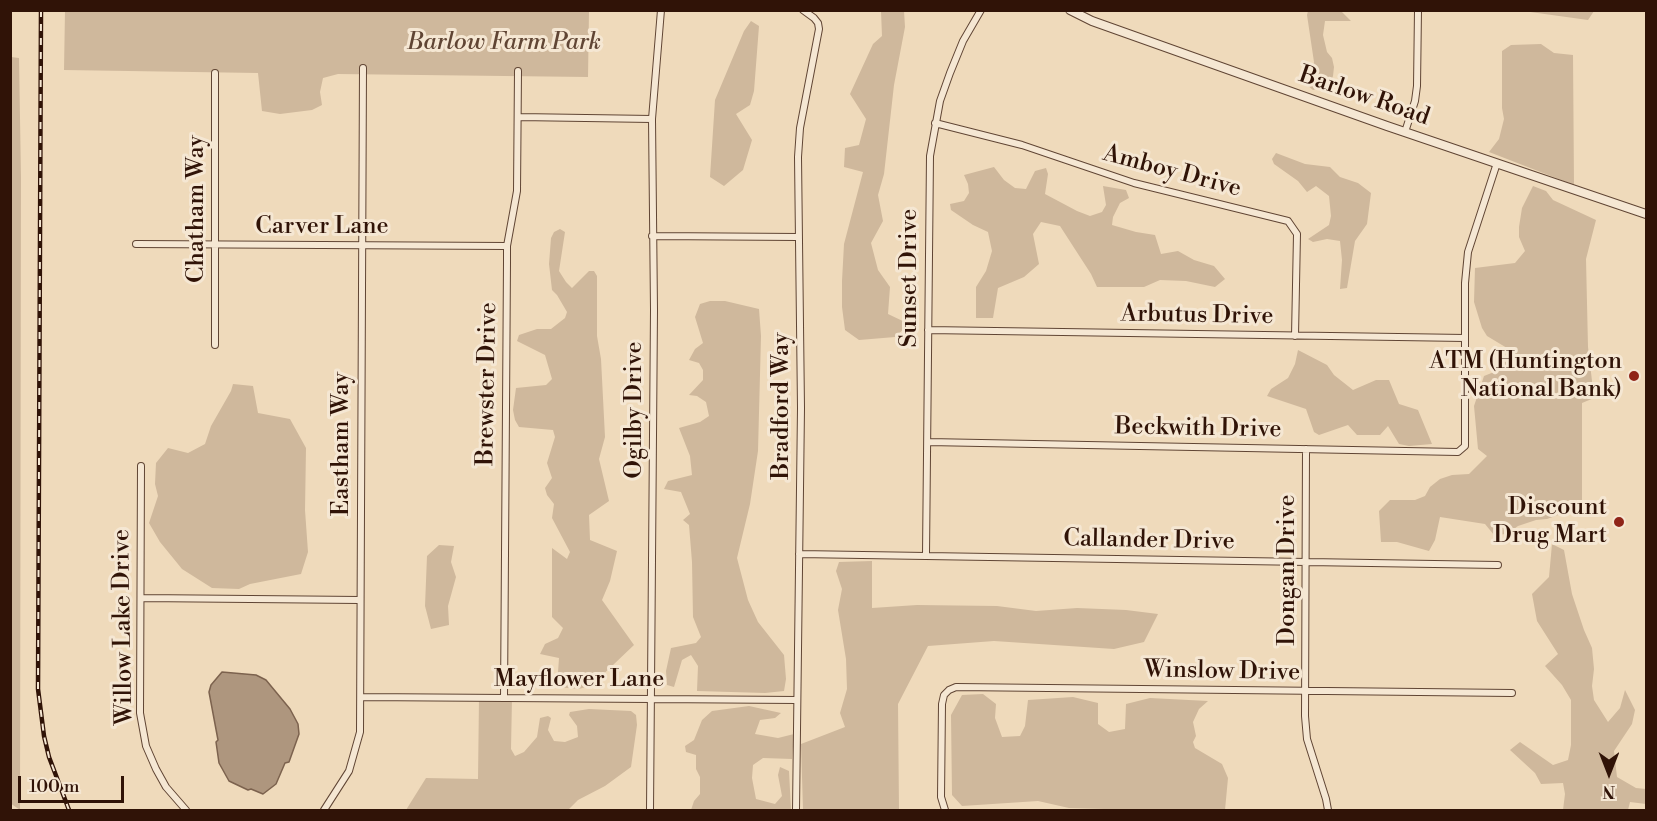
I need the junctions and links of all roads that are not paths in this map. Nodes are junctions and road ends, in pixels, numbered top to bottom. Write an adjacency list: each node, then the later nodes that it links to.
1 (661, 10): 10 (street, Ogilby Drive)
2 (803, 10): 16 (street, Bradford Way)
3 (981, 10): 11 (street, Sunset Drive)
4 (1070, 10): 12 (street, Barlow Road)
5 (1418, 10): 12 (street)
6 (363, 68): 19 (street, Eastham Way)
7 (518, 70): 9 (street, Brewster Drive)
8 (215, 73): 17 (street, Chatham Way)
9 (519, 117): 10 (street); 20 (street, Brewster Drive)
10 (652, 119): 15 (street, Ogilby Drive)
11 (935, 123): 21 (street, Sunset Drive); 22 (street, Amboy Drive)
12 (1405, 132): 13 (street, Barlow Road)
13 (1497, 163): 14 (street, Barlow Road); 23 (street)
14 (1647, 214)
15 (652, 236): 16 (street); 38 (street, Ogilby Drive)
16 (798, 237): 28 (street, Bradford Way)
17 (216, 243): 18 (street, Carver Lane); 19 (street, Carver Lane); 24 (street, Chatham Way)
18 (136, 244)
19 (362, 245): 20 (street, Carver Lane); 33 (street, Eastham Way)
20 (507, 246): 37 (street, Brewster Drive)
21 (928, 330): 22 (street, Arbutus Drive); 25 (street, Sunset Drive)
22 (1294, 336): 23 (street, Arbutus Drive)
23 (1465, 338): 26 (street, Beckwith Drive)
24 (215, 345)
25 (928, 442): 26 (street, Beckwith Drive); 29 (street, Sunset Drive)
26 (1306, 449): 30 (street, Dongan Drive)
27 (141, 466): 32 (street, Willow Lake Drive)
28 (799, 555): 29 (street, Callander Drive); 39 (street, Bradford Way)
29 (926, 555): 30 (street, Callander Drive)
30 (1307, 562): 31 (street, Callander Drive); 34 (street, Dongan Drive)
31 (1498, 565)
32 (141, 598): 33 (street); 40 (street, Willow Lake Drive)
33 (360, 600): 36 (street, Eastham Way)
34 (1305, 691): 35 (street, Winslow Drive); 44 (street, Winslow Drive); 45 (street, Dongan Drive)
35 (1512, 693)
36 (361, 697): 37 (street, Mayflower Lane); 41 (street, Eastham Way)
37 (504, 698): 38 (street, Mayflower Lane)
38 (650, 699): 39 (street, Mayflower Lane); 42 (street, Ogilby Drive)
39 (797, 700): 43 (street, Bradford Way)
40 (186, 810)
41 (324, 810)
42 (650, 810)
43 (796, 810)
44 (945, 810)
45 (1328, 810)

